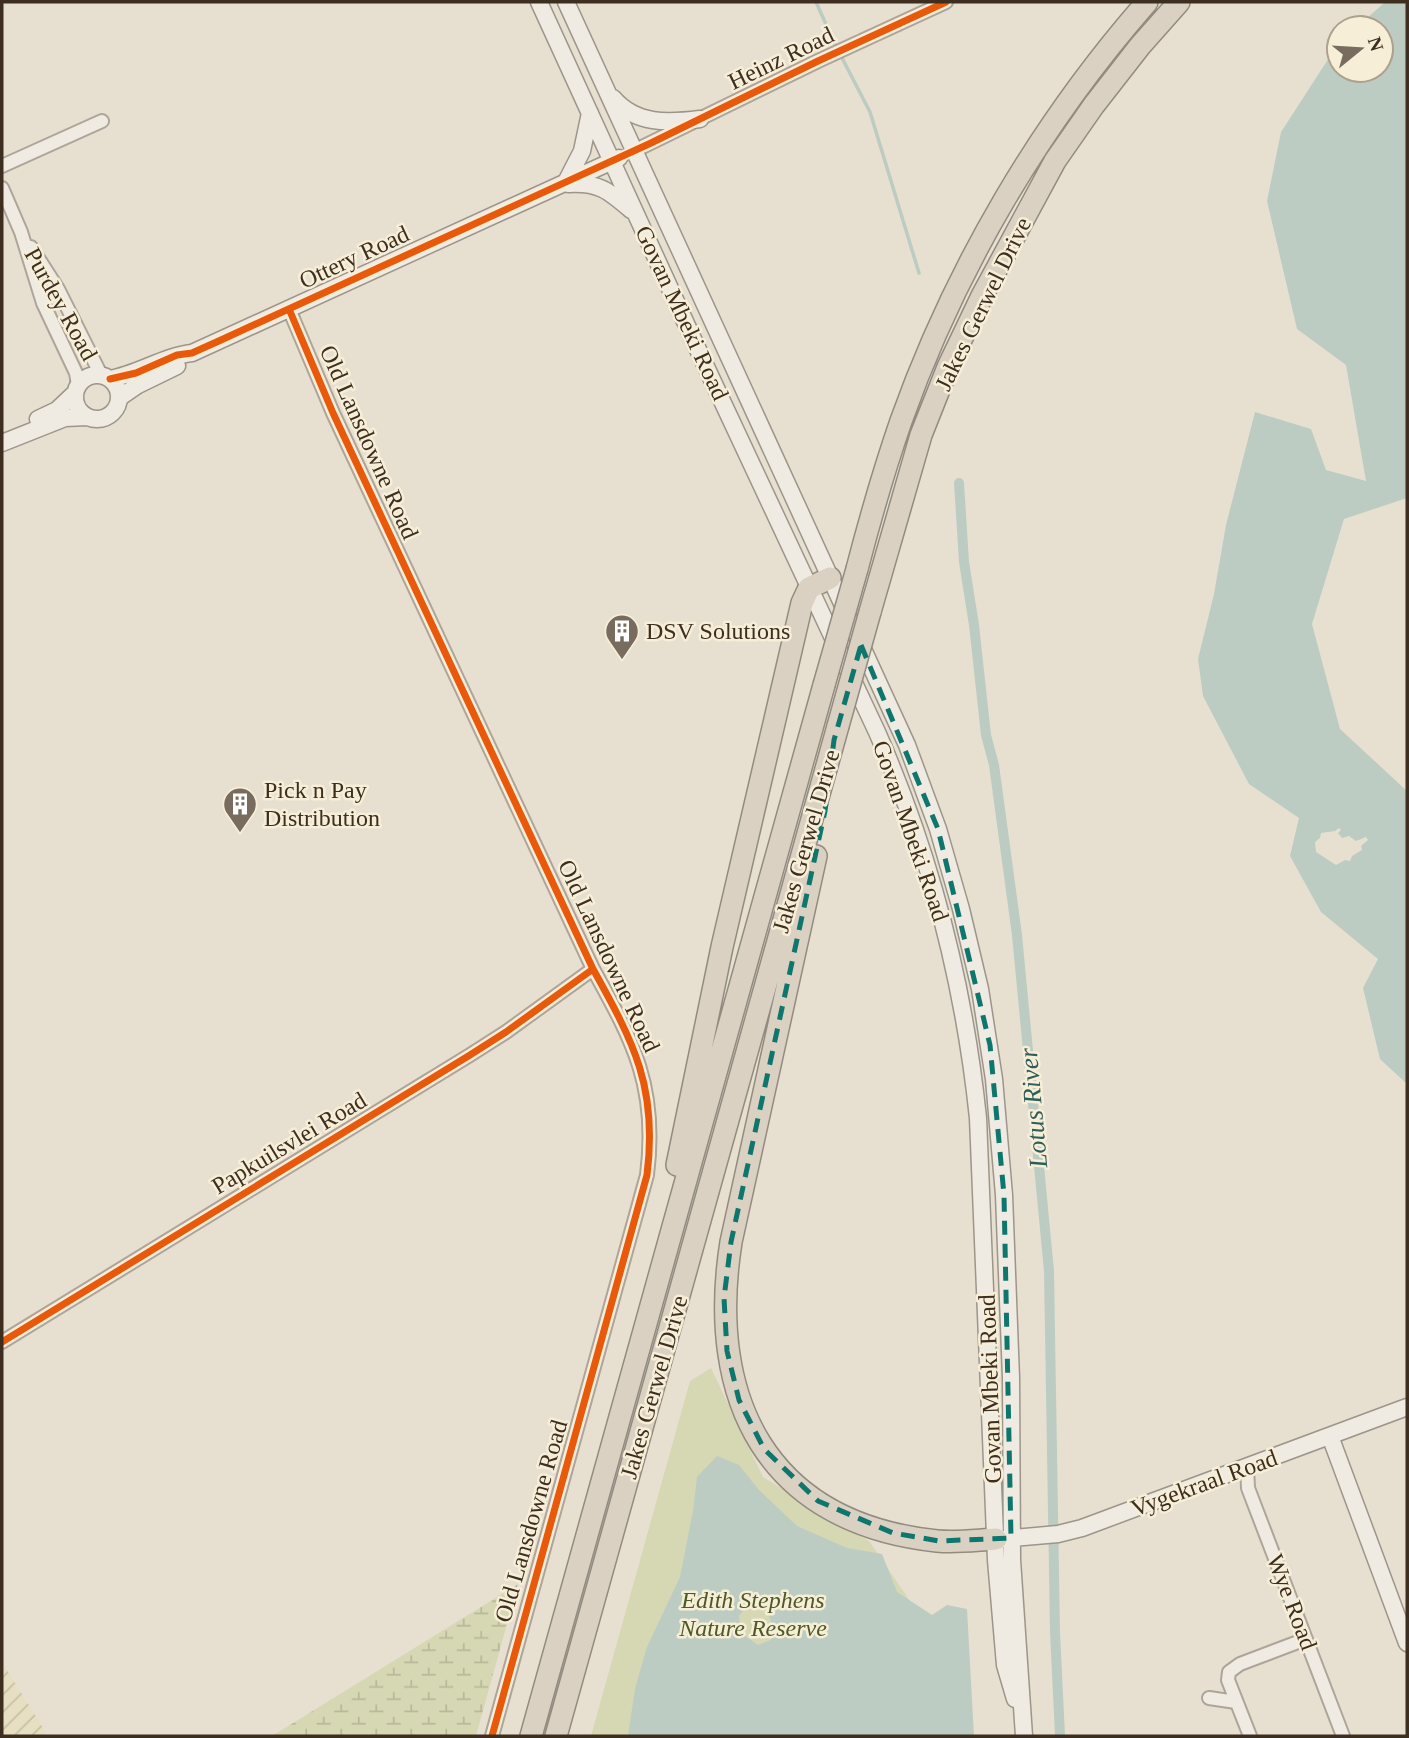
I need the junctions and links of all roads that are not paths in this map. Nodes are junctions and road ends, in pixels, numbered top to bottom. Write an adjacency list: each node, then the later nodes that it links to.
1 (540, 2): 7 (main road, Govan Mbeki Road)
2 (566, 2): 6 (main road, Govan Mbeki Road)
3 (946, 2): 8 (street, Heinz Road)
4 (1147, 2): 30 (highway, Jakes Gerwel Drive, bridge)
5 (1179, 2): 27 (highway, Jakes Gerwel Drive, bridge)
6 (607, 91): 8 (main road); 10 (main road, Govan Mbeki Road)
7 (590, 113): 11 (main road, Govan Mbeki Road); 13 (main road)
8 (700, 119): 10 (street, Heinz Road)
9 (102, 121): 12 (street)
10 (634, 151): 11 (main road, Ottery Road); 25 (main road, Govan Mbeki Road)
11 (612, 161): 13 (main road, Ottery Road); 15 (main road, Govan Mbeki Road)
12 (2, 166)
13 (562, 184): 15 (main road); 17 (main road, Ottery Road)
14 (2, 188): 16 (street, Purdey Road)
15 (636, 214): 26 (main road, Govan Mbeki Road)
16 (22, 232): 19 (street, Purdey Road); 20 (street, Purdey Road)
17 (289, 309): 18 (main road, Ottery Road); 28 (street, Old Lansdowne Road)
18 (192, 353): 19 (main road, Ottery Road); 21 (main road, Ottery Road)
19 (106, 377): 20 (main road); 21 (main road)
20 (77, 389): 22 (main road); 23 (main road)
21 (119, 398): 22 (main road)
22 (87, 417): 24 (main road)
23 (2, 437)
24 (2, 443)
25 (830, 578): 26 (highway); 34 (main road, Govan Mbeki Road)
26 (809, 588): 30 (highway); 34 (main road, Govan Mbeki Road)
27 (836, 733): 34 (highway); 42 (highway, Jakes Gerwel Drive)
28 (593, 970): 29 (street, Papkuilsvlei Road); 40 (street, Old Lansdowne Road)
29 (2, 1342)
30 (641, 1342): 41 (highway, Jakes Gerwel Drive)
31 (1407, 1407): 32 (main road, Vygekraal Road)
32 (1330, 1436): 33 (main road, Vygekraal Road); 36 (main road)
33 (1247, 1466): 34 (main road, Vygekraal Road); 35 (street, Wye Road)
34 (1004, 1539): 39 (main road, Govan Mbeki Road)
35 (1306, 1639): 38 (street); 44 (street, Wye Road)
36 (1407, 1643)
37 (1209, 1698): 38 (street)
38 (1236, 1702): 43 (street)
39 (1024, 1732)
40 (492, 1736)
41 (531, 1736)
42 (556, 1736)
43 (1250, 1736)
44 (1343, 1736)

